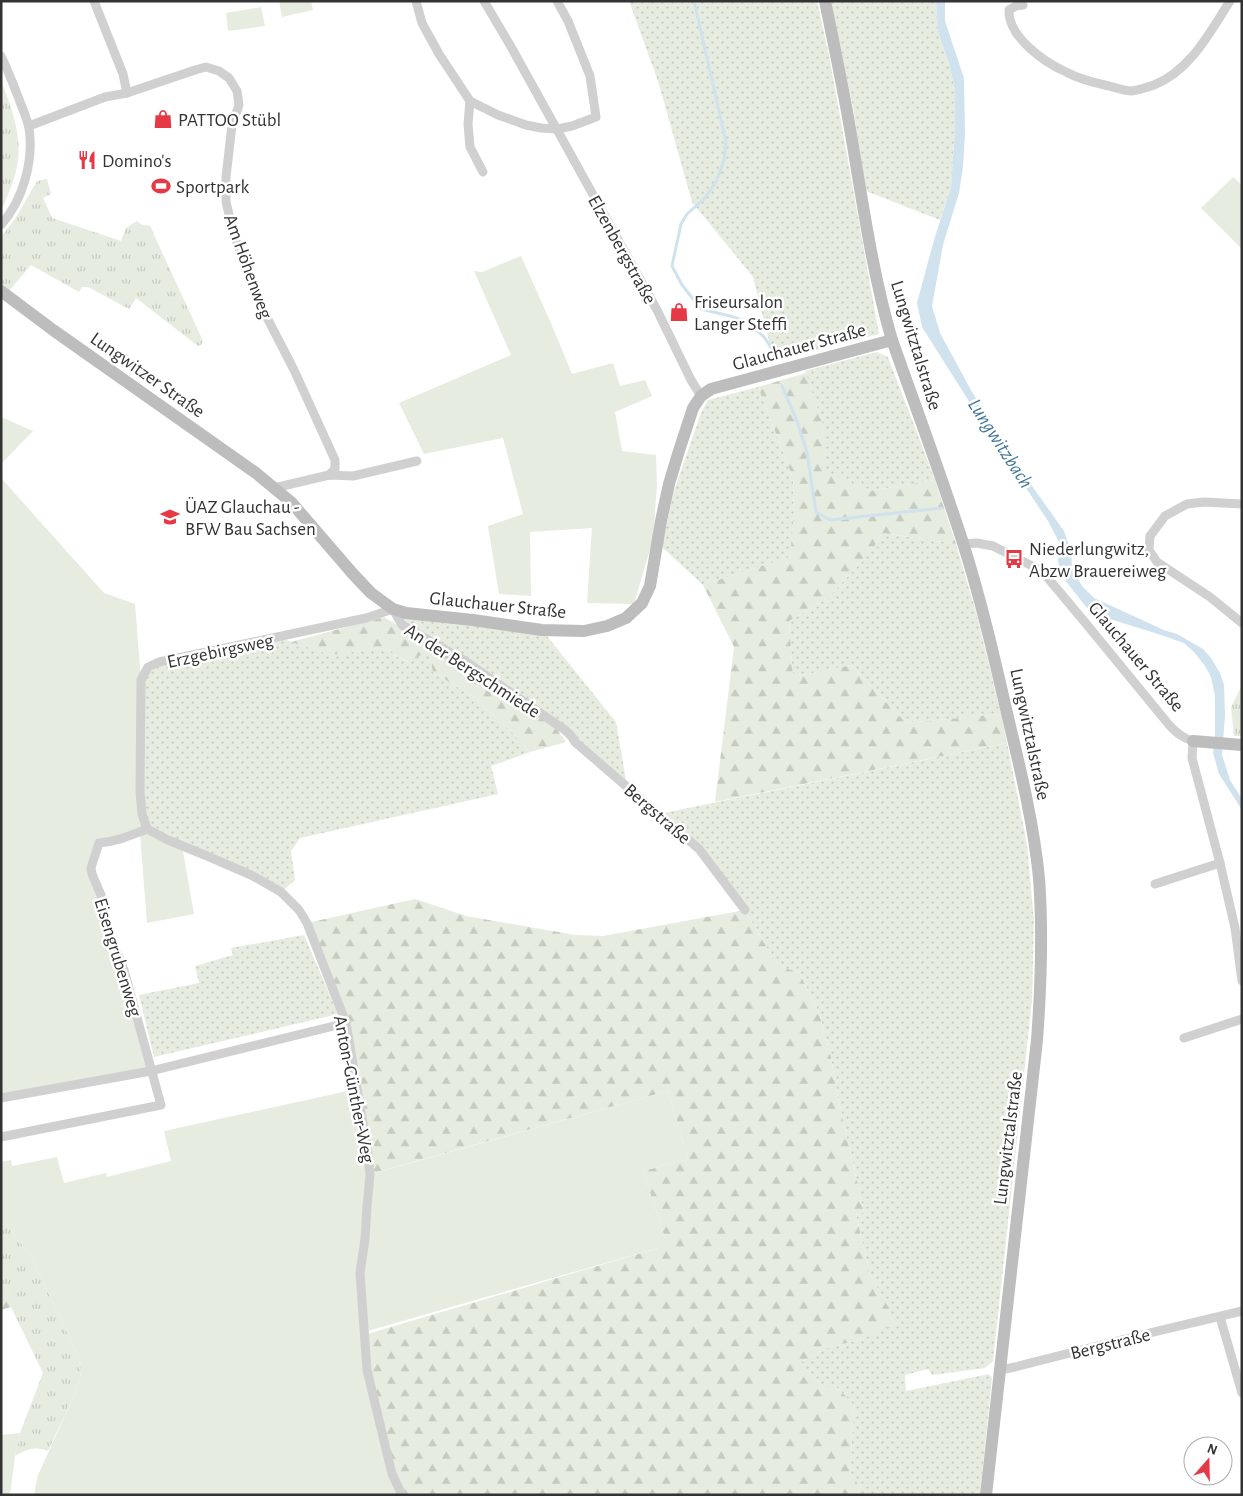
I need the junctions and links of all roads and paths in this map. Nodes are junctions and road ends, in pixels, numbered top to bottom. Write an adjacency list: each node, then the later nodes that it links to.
1 (94, 1): 9 (street)
2 (416, 1): 10 (street)
3 (484, 1): 12 (street, Elzenbergstraße)
4 (557, 1): 12 (street)
5 (825, 1): 16 (main road, Lungwitztalstraße)
6 (1230, 1): 7 (street)
7 (1023, 5)
8 (1, 56): 11 (street)
9 (127, 93): 11 (street, Am Höhenweg); 19 (street, Am Höhenweg)
10 (470, 101): 12 (street); 13 (street)
11 (29, 126): 14 (street)
12 (557, 129): 17 (street, Elzenbergstraße)
13 (483, 172)
14 (1, 225)
15 (1, 291): 20 (main road, Lungwitzer Straße)
16 (892, 340): 17 (main road, Glauchauer Straße); 22 (main road, Lungwitztalstraße)
17 (701, 396): 23 (main road, Glauchauer Straße)
18 (417, 461): 19 (street)
19 (329, 475): 20 (street)
20 (274, 488): 23 (main road, Glauchauer Straße)
21 (1242, 504): 24 (street)
22 (963, 544): 26 (street, Glauchauer Straße); 41 (main road, Lungwitztalstraße)
23 (393, 608): 25 (street, An der Bergschmiede); 28 (street, Erzgebirgsweg)
24 (1242, 623)
25 (559, 726): 31 (street, Bergstraße)
26 (1193, 741): 27 (main road, Glauchauer Straße); 29 (street)
27 (1238, 744)
28 (147, 829): 34 (street, Anton-Günther-Weg); 36 (street, Eisengrubenweg)
29 (1220, 863): 30 (street); 32 (street)
30 (1155, 884)
31 (745, 910)
32 (1242, 981)
33 (1242, 1020): 35 (street)
34 (346, 1023): 36 (street); 43 (street, Anton-Günther-Weg)
35 (1184, 1038)
36 (152, 1071): 37 (street); 38 (street, Eisengrubenweg)
37 (1, 1098)
38 (1, 1137)
39 (1242, 1312): 40 (street, Bergstraße)
40 (1220, 1316): 41 (street, Bergstraße); 42 (street)
41 (1000, 1370): 44 (main road, Lungwitztalstraße)
42 (1242, 1393)
43 (402, 1495)
44 (986, 1495)

